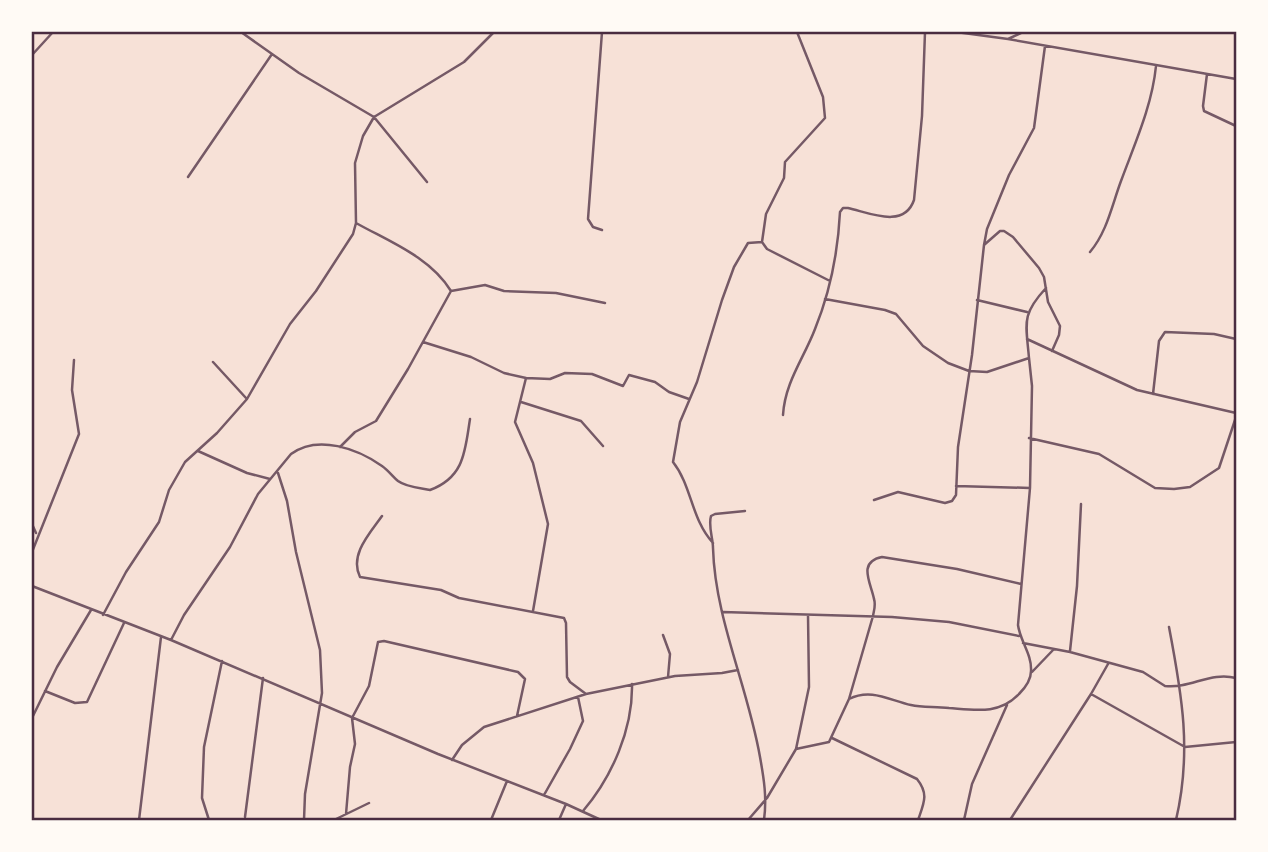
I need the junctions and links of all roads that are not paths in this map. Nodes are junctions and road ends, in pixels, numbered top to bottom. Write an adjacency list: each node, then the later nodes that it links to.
1 (53, 32): 12 (street)
2 (241, 32): 11 (street)
3 (494, 32): 16 (street)
4 (602, 32): 21 (street)
5 (797, 32): 22 (street)
6 (925, 32): 25 (street)
7 (956, 32): 9 (street)
8 (1023, 32): 9 (street)
9 (1008, 39): 10 (street)
10 (1045, 46): 13 (street); 23 (street)
11 (272, 54): 16 (street); 18 (street)
12 (32, 55)
13 (1156, 65): 14 (street); 24 (street)
14 (1207, 74): 15 (street); 17 (street)
15 (1237, 79)
16 (374, 117): 19 (street); 20 (street)
17 (1237, 126)
18 (188, 177)
19 (427, 182)
20 (356, 223): 27 (street); 42 (street)
21 (603, 230)
22 (762, 242): 25 (street); 43 (street)
23 (984, 245): 26 (street); 29 (street)
24 (1090, 252)
25 (830, 281): 28 (street)
26 (1046, 288): 31 (street); 35 (street)
27 (451, 290): 30 (street); 34 (street)
28 (825, 299): 39 (street); 45 (street)
29 (977, 300): 31 (street); 39 (street)
30 (605, 303)
31 (1027, 312): 32 (street)
32 (1027, 339): 35 (street); 36 (street)
33 (1237, 339): 41 (street)
34 (423, 342): 40 (street); 50 (street)
35 (1052, 351): 41 (street)
36 (1029, 358): 39 (street); 48 (street)
37 (74, 360): 61 (street)
38 (213, 362): 42 (street)
39 (969, 371): 54 (street)
40 (526, 378): 43 (street); 44 (street)
41 (1153, 394): 46 (street)
42 (247, 399): 51 (street)
43 (689, 399): 62 (street)
44 (521, 402): 49 (street); 67 (street)
45 (783, 415)
46 (1237, 415): 48 (street)
47 (470, 419): 50 (street)
48 (1029, 438): 55 (street)
49 (603, 446)
50 (340, 447): 52 (street)
51 (198, 452): 53 (street); 69 (street)
52 (278, 473): 53 (street); 95 (street)
53 (271, 479): 77 (street)
54 (956, 486): 55 (street); 56 (street)
55 (1030, 488): 64 (street)
56 (874, 500)
57 (1082, 504): 80 (street)
58 (745, 511): 62 (street)
59 (382, 516): 67 (street)
60 (32, 524): 61 (street)
61 (37, 534): 63 (street)
62 (713, 543): 68 (street)
63 (32, 552)
64 (1023, 584): 71 (street); 76 (street)
65 (32, 586): 66 (street)
66 (91, 610): 69 (street); 90 (street)
67 (533, 611): 91 (street)
68 (723, 612): 70 (street); 83 (street)
69 (103, 615): 72 (street)
70 (808, 615): 71 (street); 103 (street)
71 (873, 616): 76 (street); 94 (street)
72 (124, 623): 75 (street); 90 (street)
73 (1169, 627): 89 (street)
74 (663, 635): 85 (street)
75 (161, 636): 77 (street); 113 (street)
76 (1019, 636): 78 (street)
77 (171, 640): 81 (street)
78 (1023, 643): 79 (street); 84 (street)
79 (1054, 649): 80 (street); 84 (street)
80 (1070, 652): 82 (street)
81 (222, 661): 86 (street); 114 (street)
82 (1109, 663): 89 (street); 92 (street)
83 (739, 670): 85 (street); 107 (street)
84 (1032, 672): 96 (street)
85 (668, 677): 88 (street)
86 (263, 678): 95 (street); 112 (street)
87 (1237, 678): 89 (street)
88 (632, 684): 91 (street); 110 (street)
89 (1180, 685): 102 (street)
90 (45, 691): 98 (street)
91 (586, 694): 93 (street)
92 (1091, 694): 102 (street); 124 (street)
93 (578, 696): 97 (street); 106 (street)
94 (849, 699): 96 (street); 100 (street)
95 (320, 704): 99 (street); 115 (street)
96 (1007, 705): 123 (street)
97 (517, 716): 99 (street); 104 (street)
98 (32, 718)
99 (352, 718): 104 (street); 111 (street)
100 (832, 738): 103 (street); 122 (street)
101 (1237, 742): 102 (street)
102 (1185, 747): 125 (street)
103 (796, 749): 107 (street)
104 (452, 760): 105 (street)
105 (507, 781): 106 (street); 117 (street)
106 (543, 795): 109 (street)
107 (767, 798): 120 (street); 121 (street)
108 (369, 803): 111 (street)
109 (566, 804): 110 (street); 118 (street)
110 (583, 811): 119 (street)
111 (346, 814): 116 (street)
112 (245, 817)
113 (139, 821)
114 (209, 821)
115 (304, 821)
116 (334, 821)
117 (491, 821)
118 (559, 821)
119 (601, 821)
120 (748, 821)
121 (764, 821)
122 (918, 821)
123 (964, 821)
124 (1010, 821)
125 (1176, 821)

